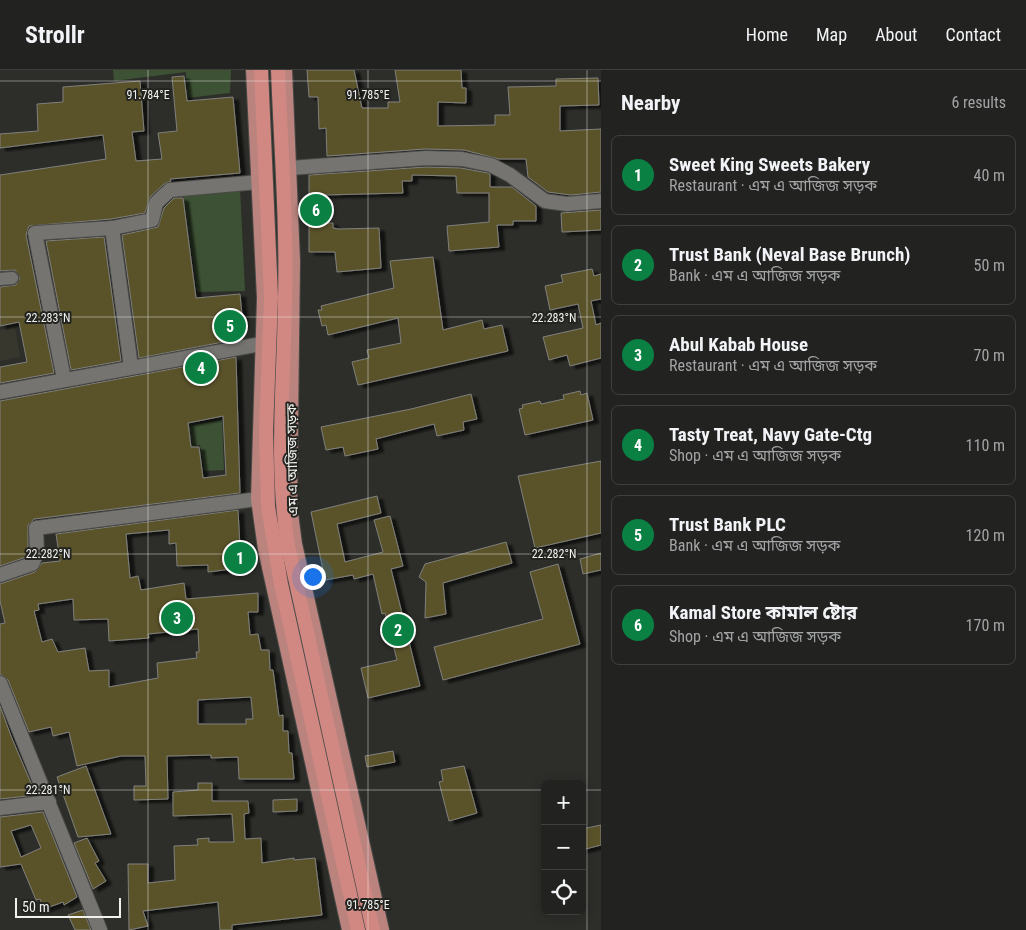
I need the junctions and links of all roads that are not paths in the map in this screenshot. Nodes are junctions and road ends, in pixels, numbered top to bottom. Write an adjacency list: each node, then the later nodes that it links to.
1 (253, 70): 6 (main road)
2 (261, 70): 20 (highway)
3 (278, 70): 21 (highway)
4 (286, 70): 5 (main road, এম এ আজিজ সড়ক)
5 (290, 168): 7 (street); 22 (main road, এম এ আজিজ সড়ক)
6 (259, 182): 8 (street); 9 (main road)
7 (601, 201)
8 (112, 228): 10 (street); 11 (street)
9 (261, 344): 10 (street); 13 (main road)
10 (131, 367): 11 (street)
11 (64, 379): 12 (street)
12 (0, 392)
13 (258, 498): 14 (street); 19 (main road)
14 (0, 575)
15 (0, 683): 16 (street)
16 (49, 802): 17 (street); 18 (street)
17 (0, 808)
18 (100, 930)
19 (349, 930)
20 (358, 930)
21 (374, 930)
22 (382, 930)

